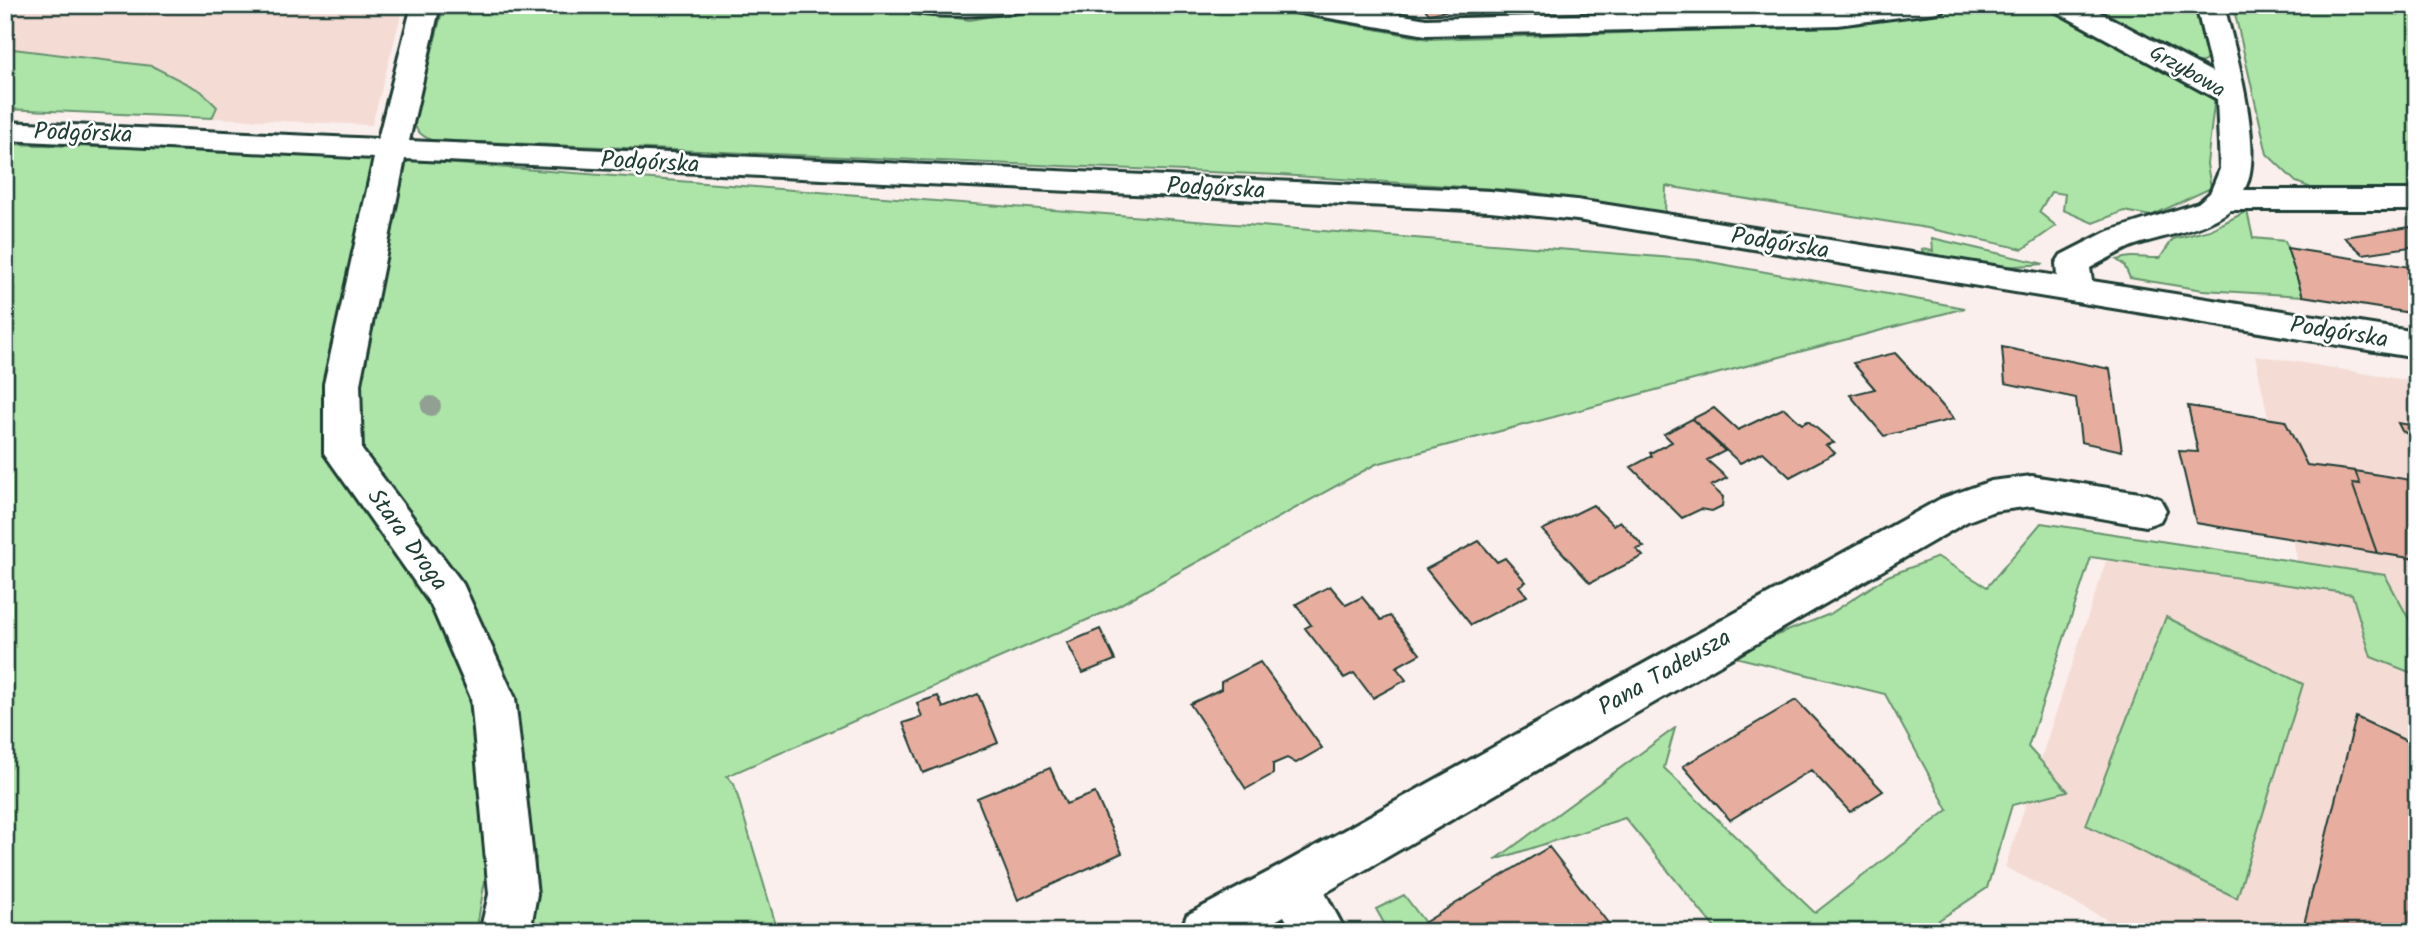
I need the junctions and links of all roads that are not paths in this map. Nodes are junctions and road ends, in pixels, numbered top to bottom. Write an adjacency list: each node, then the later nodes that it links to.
1 (426, 5): 11 (street, Stara Droga)
2 (916, 5): 3 (street)
3 (1012, 5)
4 (1301, 5): 8 (street)
5 (1932, 5): 8 (street)
6 (2065, 5): 9 (street, Grzybowa)
7 (2210, 5): 9 (street)
8 (1791, 12)
9 (2232, 94): 12 (street, Grzybowa)
10 (5, 131): 11 (street, Podgórska)
11 (391, 149): 14 (street, Podgórska); 18 (street, Stara Droga)
12 (2222, 200): 13 (street); 14 (street)
13 (2417, 200)
14 (2076, 292): 15 (street, Podgórska)
15 (2417, 345)
16 (2146, 510): 17 (street, Pana Tadeusza)
17 (1293, 885): 19 (street, Pana Tadeusza); 20 (street)
18 (505, 932)
19 (1205, 932)
20 (1321, 932)

